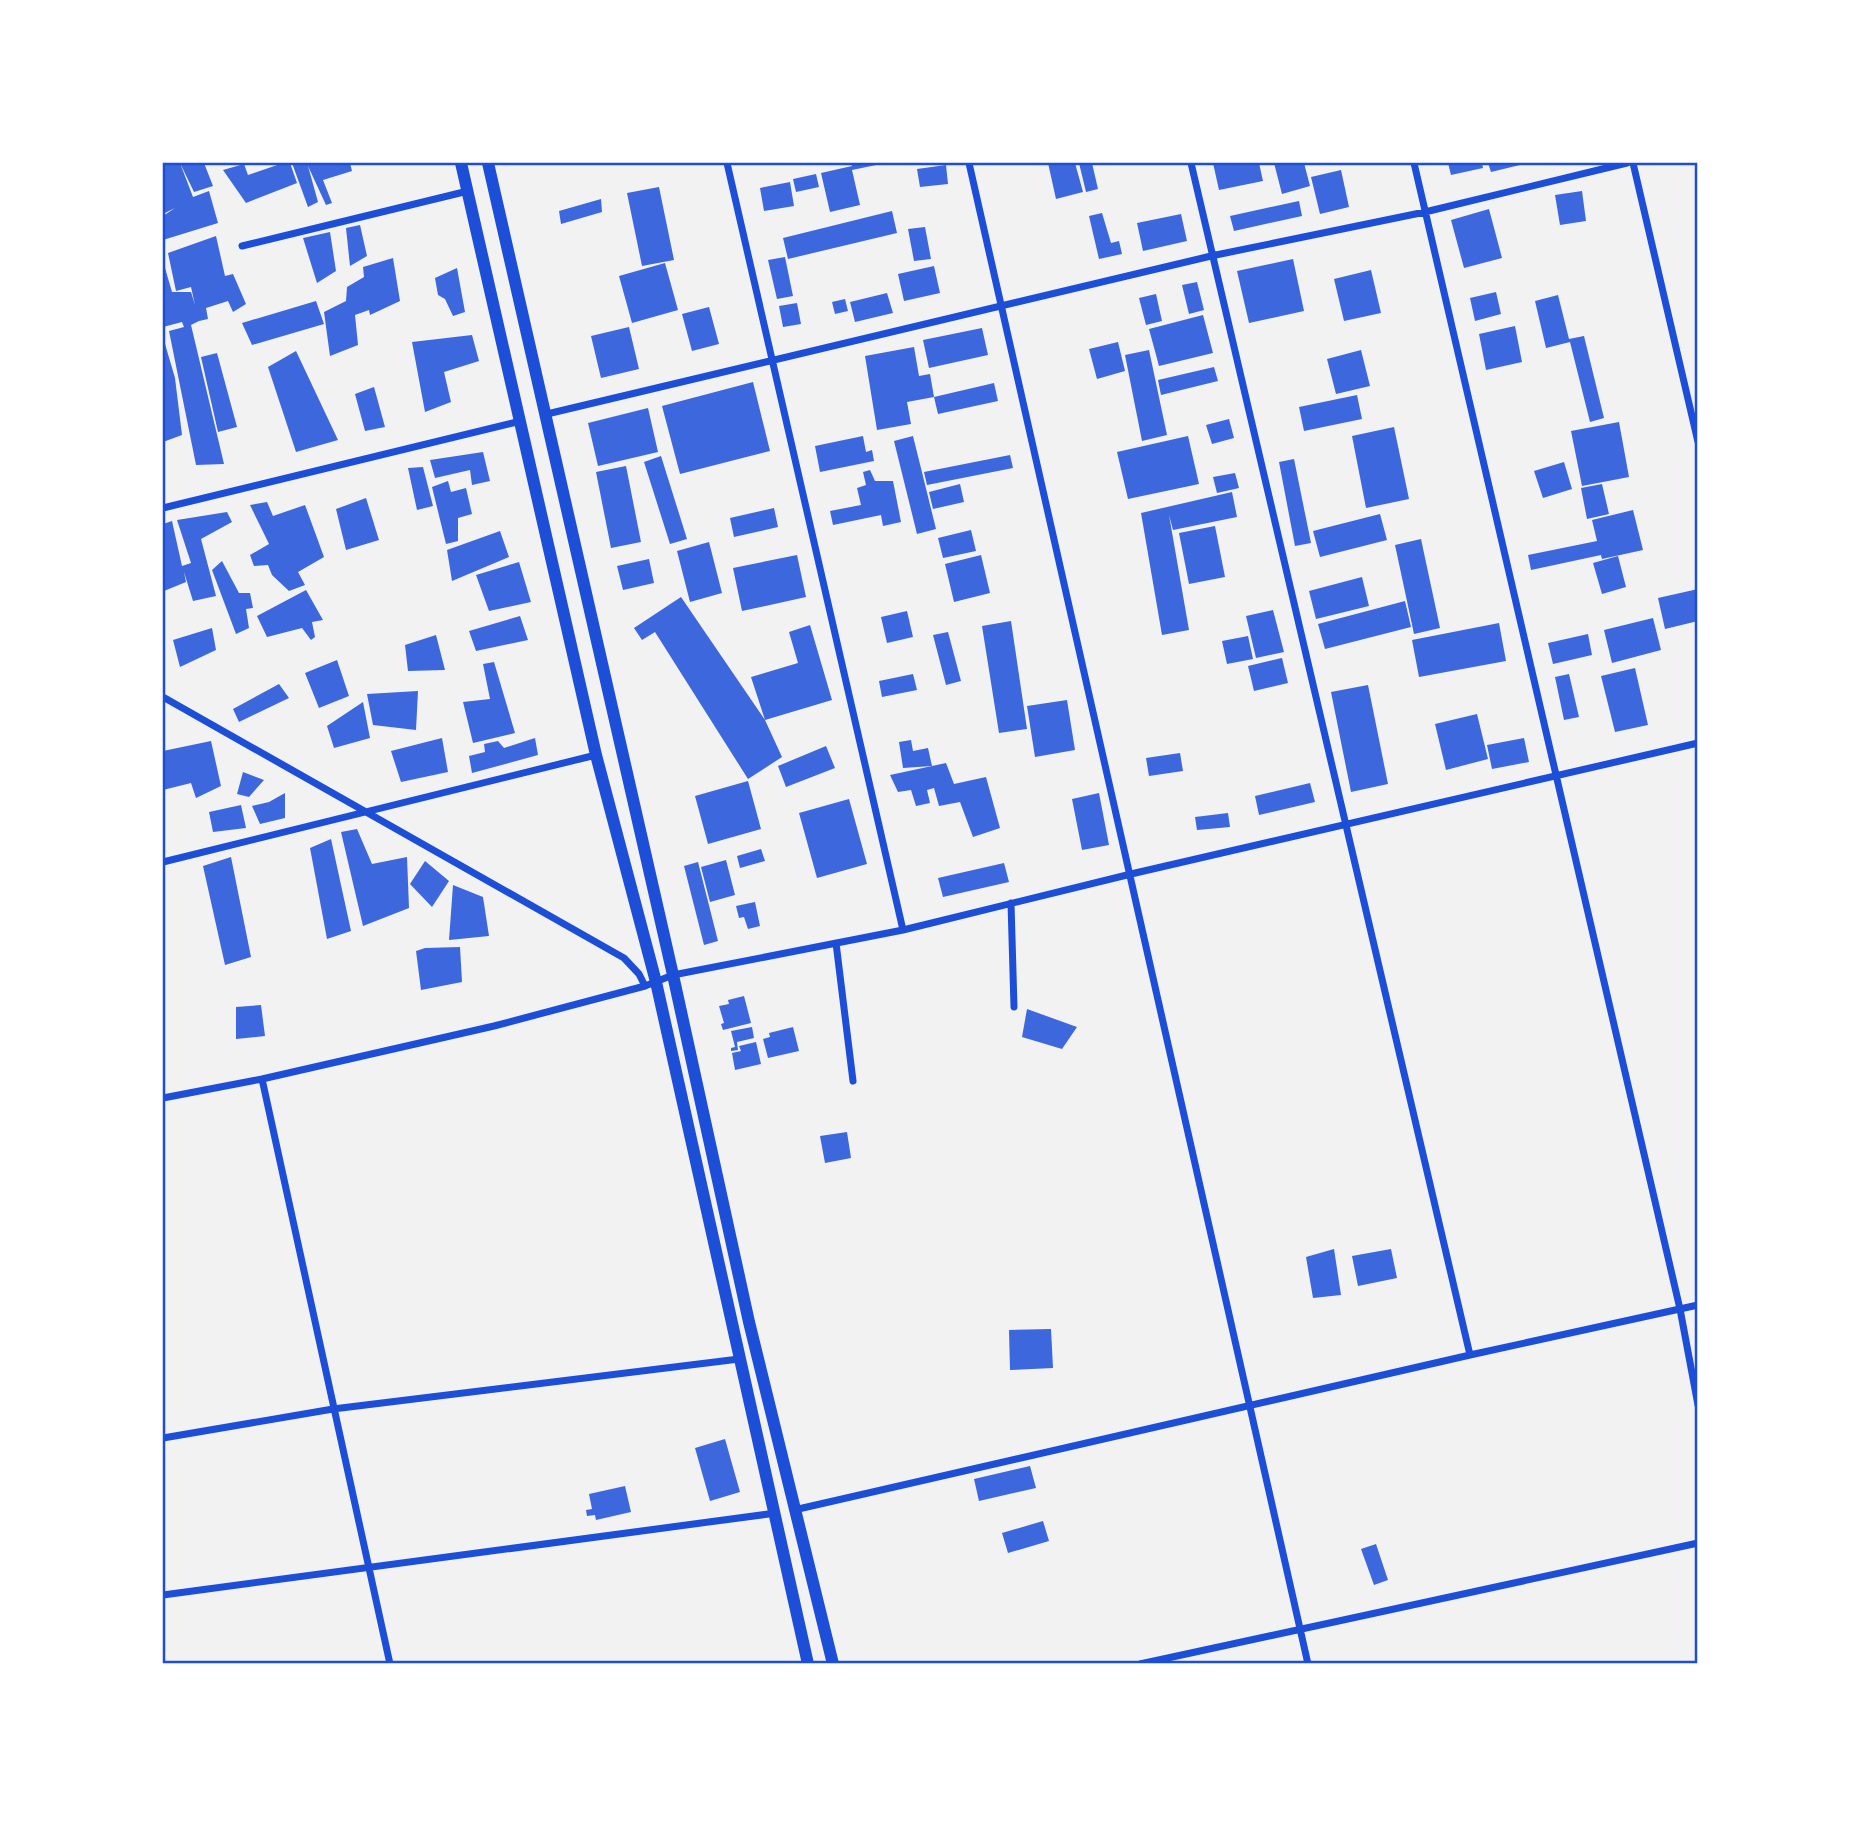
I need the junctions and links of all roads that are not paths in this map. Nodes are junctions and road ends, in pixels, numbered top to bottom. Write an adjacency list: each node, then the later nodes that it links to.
1 (461, 163): 9 (street)
2 (488, 163): 15 (street)
3 (727, 163): 14 (street)
4 (969, 163): 13 (street)
5 (1191, 163): 12 (street)
6 (1414, 163): 10 (street)
7 (1628, 163): 10 (street)
8 (1633, 163): 17 (street)
9 (468, 191): 11 (street); 16 (street)
10 (1425, 212): 12 (street); 22 (street)
11 (242, 246)
12 (1211, 256): 13 (street); 24 (street)
13 (1001, 306): 14 (street); 26 (street)
14 (772, 360): 15 (street); 28 (street)
15 (547, 414): 30 (street)
16 (521, 421): 18 (street); 21 (street)
17 (1698, 442)
18 (163, 508)
19 (163, 697): 23 (street)
20 (1698, 743): 22 (street)
21 (596, 755): 23 (street); 31 (street)
22 (1556, 775): 24 (street); 37 (street)
23 (365, 812): 25 (street); 31 (street)
24 (1347, 824): 26 (street); 38 (street)
25 (163, 862)
26 (1131, 874): 27 (street); 41 (street)
27 (1012, 903): 28 (street); 32 (street)
28 (903, 930): 29 (street)
29 (836, 943): 30 (street); 34 (street)
30 (673, 975): 31 (street); 44 (street)
31 (651, 984): 33 (street); 39 (street)
32 (1014, 1007)
33 (262, 1079): 35 (street); 42 (street)
34 (853, 1081)
35 (163, 1098)
36 (1698, 1305): 37 (street)
37 (1680, 1309): 38 (street); 40 (street)
38 (1470, 1355): 41 (street)
39 (739, 1359): 42 (street); 45 (street)
40 (1698, 1405)
41 (1249, 1406): 44 (street); 49 (street)
42 (333, 1409): 43 (street); 47 (street)
43 (163, 1438)
44 (793, 1510): 52 (street)
45 (776, 1513): 47 (street); 51 (street)
46 (1698, 1543): 49 (street)
47 (368, 1569): 48 (street); 50 (street)
48 (163, 1595)
49 (1301, 1630): 53 (street); 54 (street)
50 (390, 1664)
51 (808, 1664)
52 (833, 1664)
53 (1140, 1664)
54 (1308, 1664)

